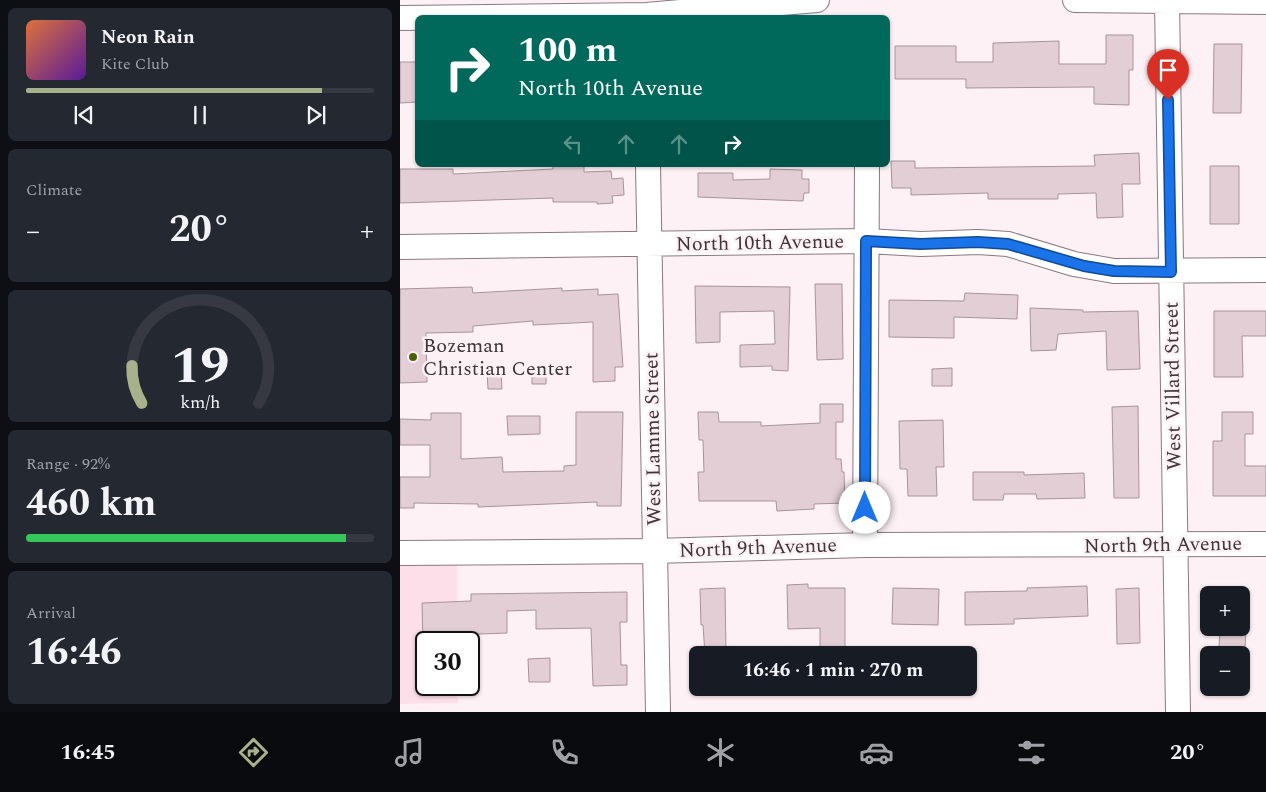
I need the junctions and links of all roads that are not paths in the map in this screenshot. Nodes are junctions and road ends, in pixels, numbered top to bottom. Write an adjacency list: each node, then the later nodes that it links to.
1 (817, 0): 5 (street)
2 (1075, 0): 3 (street)
3 (1167, 1): 4 (street); 14 (street, West Villard Street)
4 (1266, 2)
5 (657, 15)
6 (400, 18): 7 (street)
7 (415, 18)
8 (648, 167): 11 (street, West Lamme Street)
9 (867, 167): 10 (street)
10 (866, 241): 11 (street, North 10th Avenue); 14 (street, North 10th Avenue); 16 (street)
11 (650, 245): 12 (street, North 10th Avenue); 18 (street, West Lamme Street)
12 (400, 247)
13 (1266, 270): 14 (street, North 10th Avenue)
14 (1171, 272): 17 (street, West Villard Street)
15 (1266, 544): 17 (street, North 9th Avenue)
16 (865, 545): 17 (street, North 9th Avenue); 18 (street, North 9th Avenue)
17 (1175, 545): 21 (street, West Villard Street)
18 (654, 551): 19 (street, North 9th Avenue); 20 (street, West Lamme Street)
19 (400, 553)
20 (658, 712)
21 (1178, 712)

